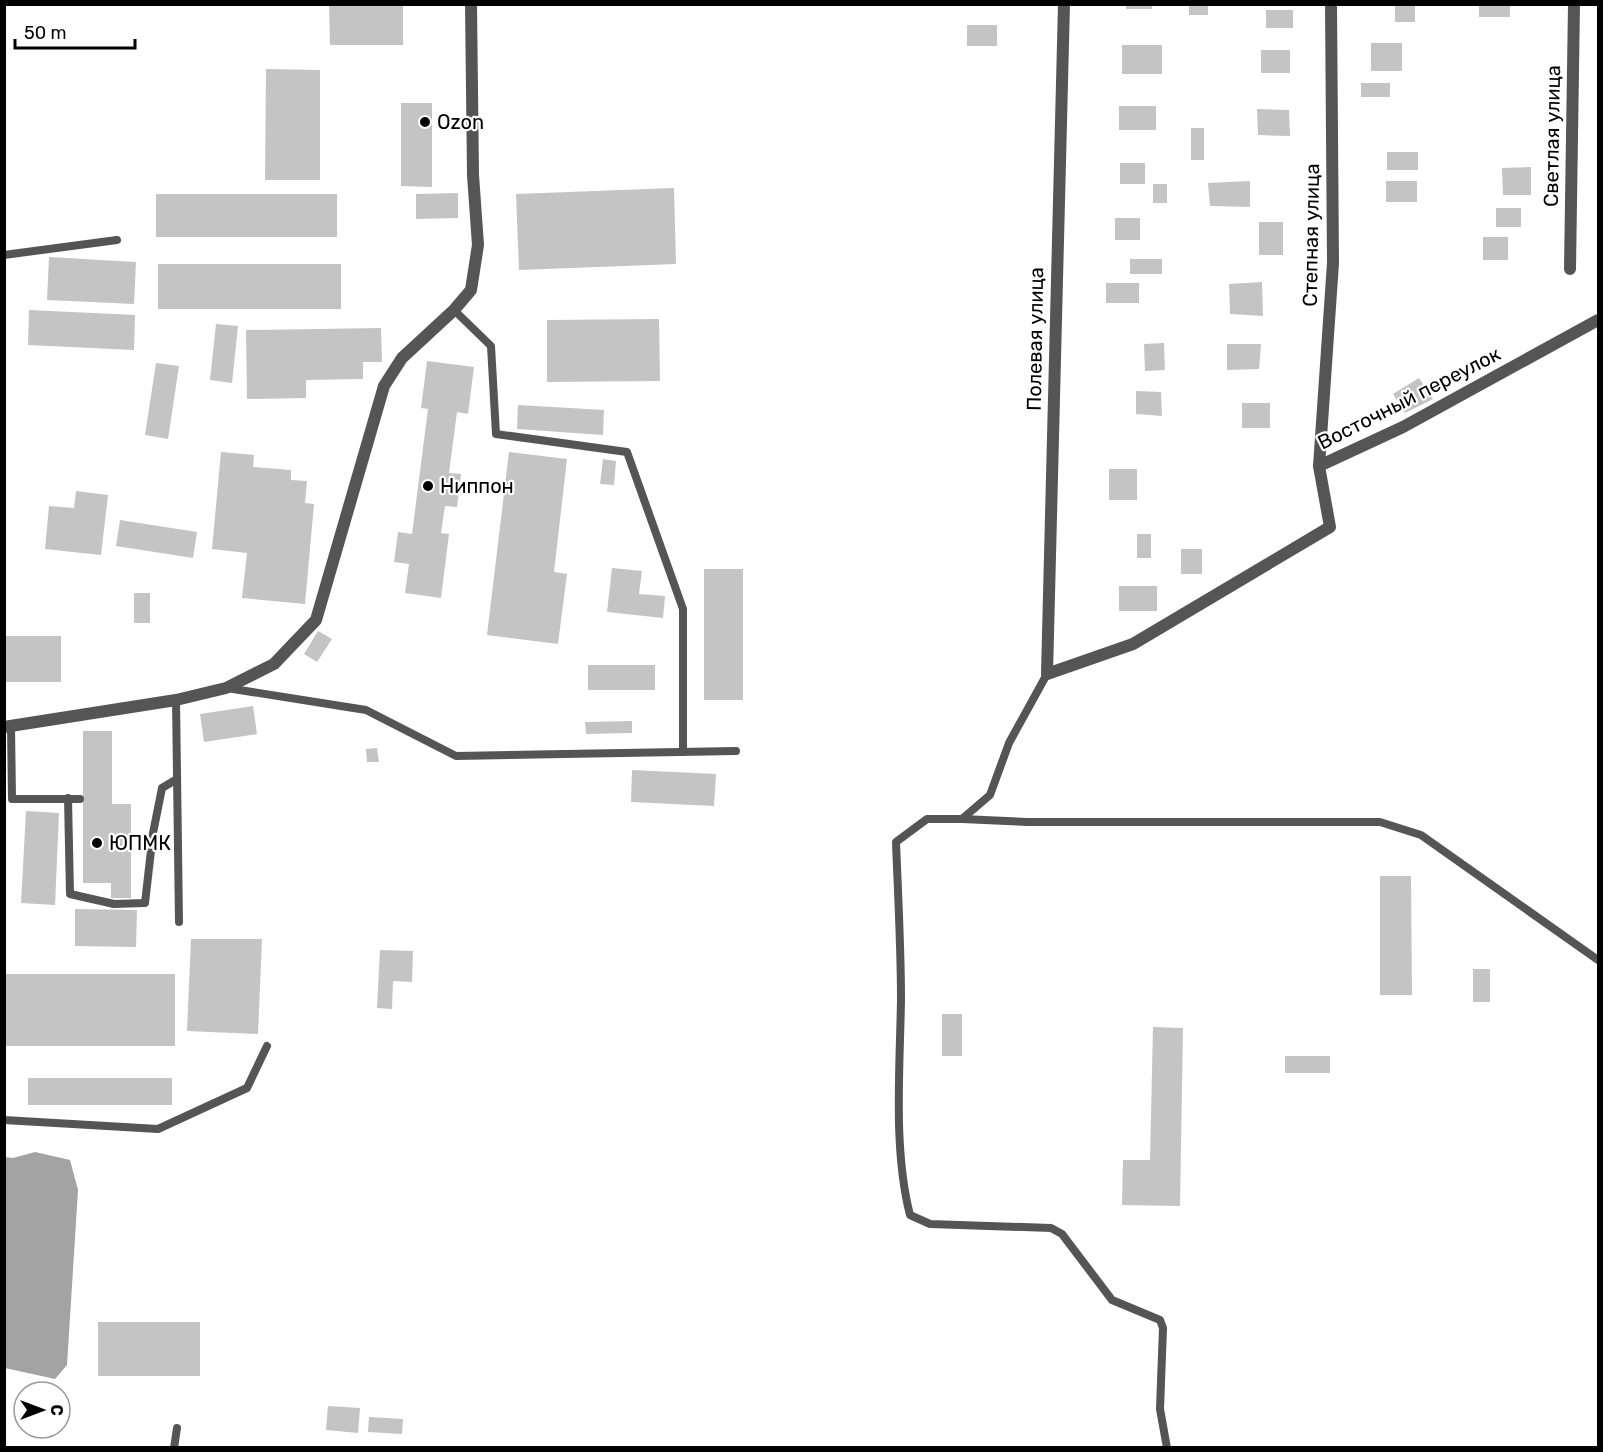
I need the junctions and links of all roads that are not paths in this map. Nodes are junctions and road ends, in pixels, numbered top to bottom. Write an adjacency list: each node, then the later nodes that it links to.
1 (471, 4): 8 (street)
2 (1064, 4): 11 (street, Полевая улица)
3 (1331, 4): 10 (street, Степная улица)
4 (1574, 4): 7 (street, Светлая улица)
5 (117, 240): 6 (lane)
6 (4, 255)
7 (1570, 269)
8 (454, 310): 12 (street); 16 (lane)
9 (1599, 320): 10 (street, Восточный переулок)
10 (1319, 466): 11 (street, Восточный переулок)
11 (1047, 674): 20 (lane)
12 (226, 688): 13 (street); 16 (lane)
13 (176, 700): 14 (street); 17 (lane)
14 (8, 726): 18 (lane)
15 (736, 751): 16 (lane)
16 (683, 752)
17 (177, 779): 18 (lane); 21 (lane)
18 (68, 798): 19 (lane)
19 (80, 798)
20 (962, 819): 22 (lane); 27 (lane)
21 (179, 921)
22 (1599, 960)
23 (267, 1046): 24 (lane)
24 (4, 1120)
25 (177, 1428): 26 (lane)
26 (174, 1448)
27 (1167, 1448)

